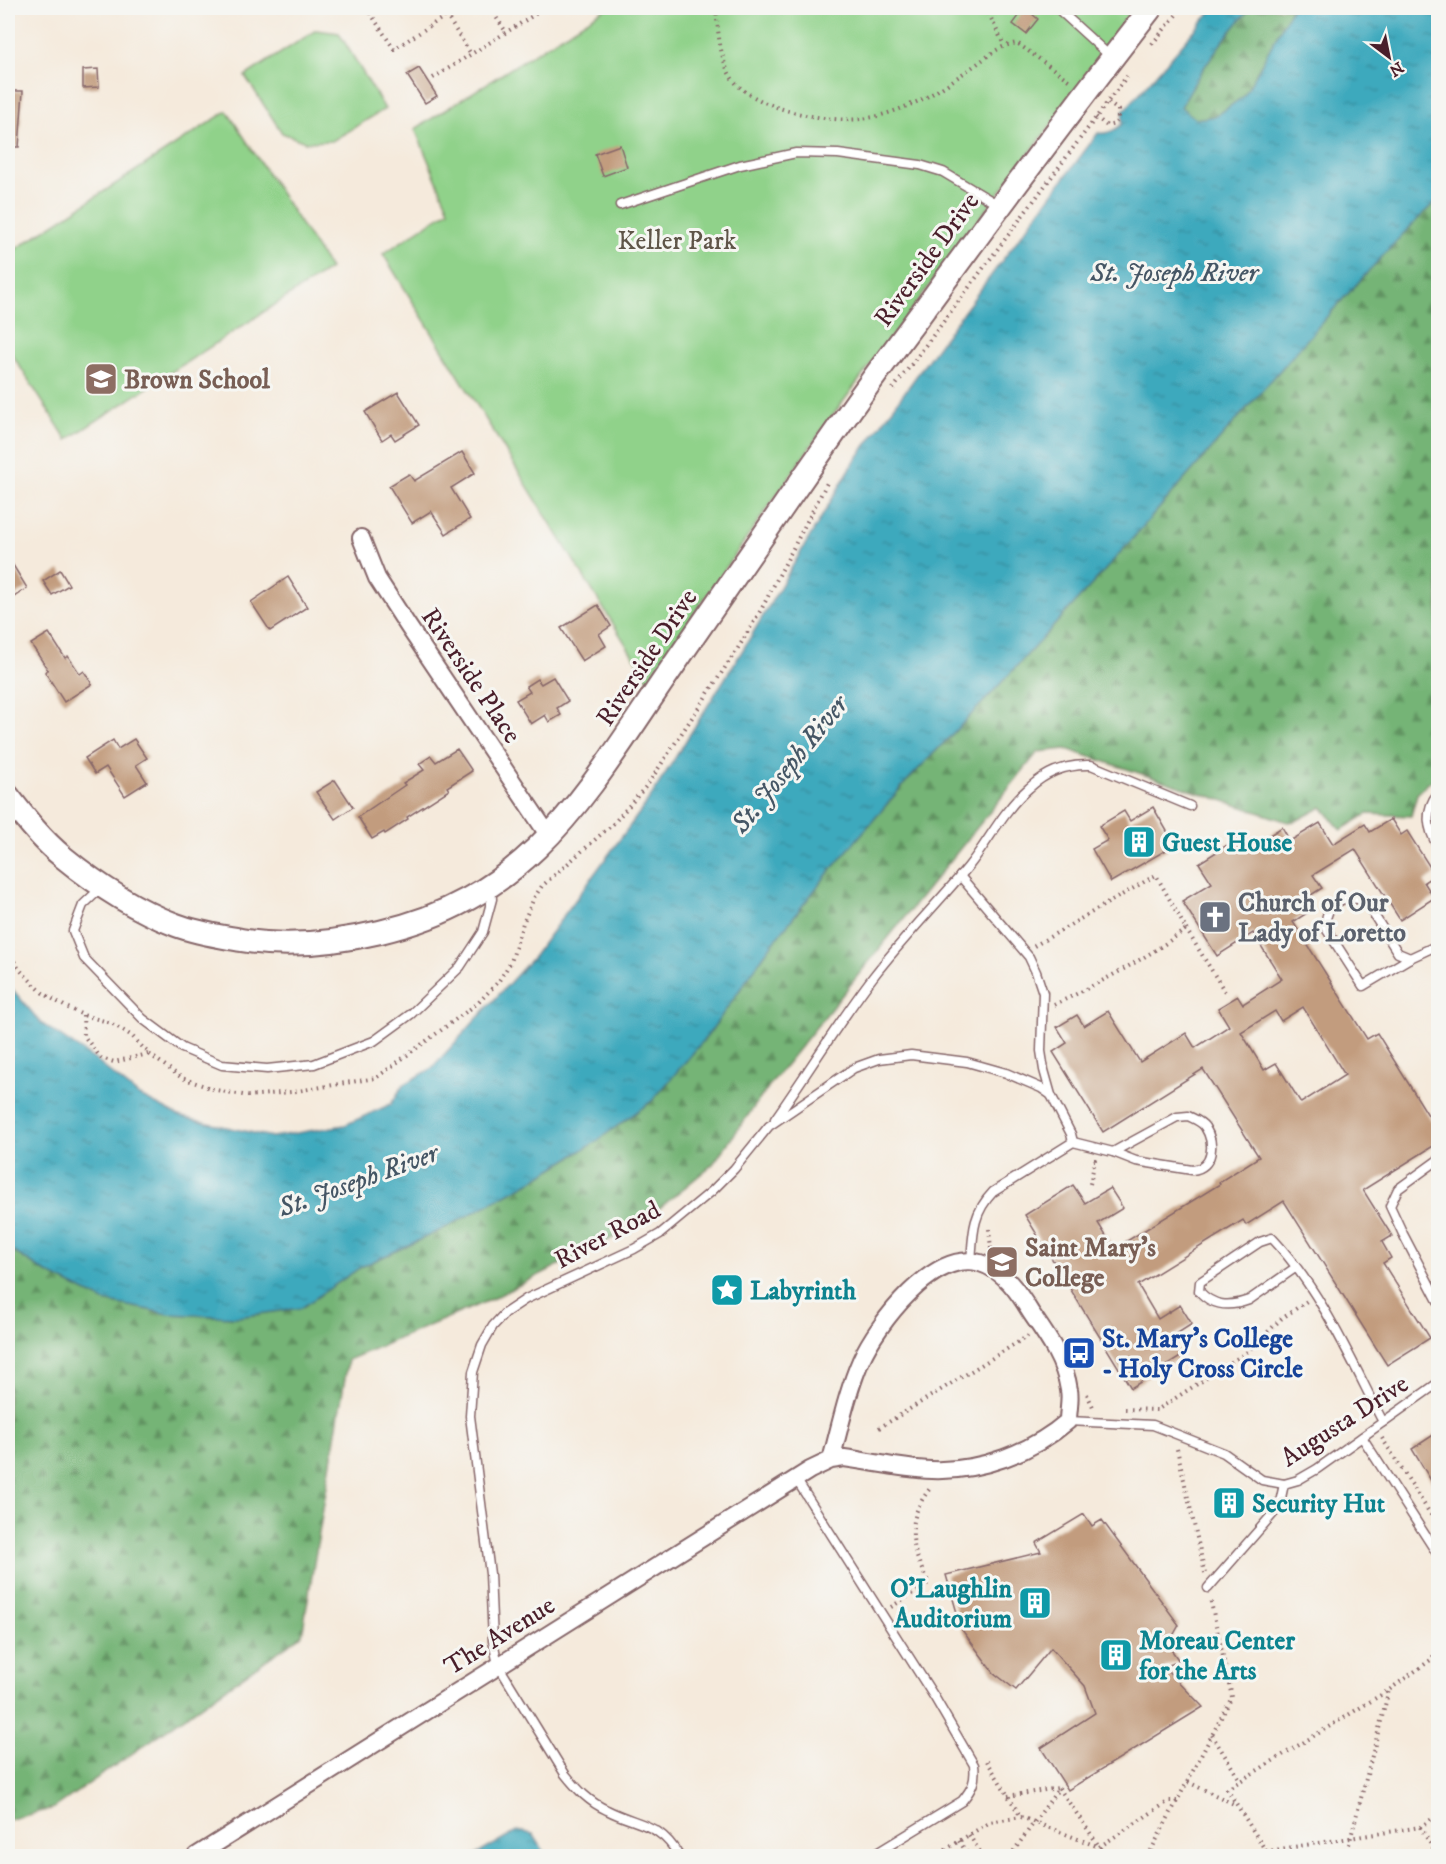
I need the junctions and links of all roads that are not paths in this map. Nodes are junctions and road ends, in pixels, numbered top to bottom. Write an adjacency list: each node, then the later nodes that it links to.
1 (1057, 8): 3 (lane)
2 (1151, 8): 3 (street, Riverside Drive)
3 (1112, 58): 5 (street, Riverside Drive)
4 (620, 205): 5 (lane)
5 (1000, 206): 10 (street, Riverside Drive)
6 (362, 538): 10 (street, Riverside Place)
7 (1438, 793): 11 (lane)
8 (8, 796): 13 (street, Riverside Drive)
9 (1190, 807): 12 (lane)
10 (549, 836): 14 (street, Riverside Drive)
11 (1438, 847)
12 (960, 876): 17 (lane); 18 (lane)
13 (103, 886): 14 (street, Riverside Drive); 14 (lane)
14 (491, 886)
15 (1438, 945): 16 (lane)
16 (1410, 958): 16 (lane)
17 (1051, 1095): 18 (lane, River Road); 19 (lane)
18 (770, 1126): 34 (lane, River Road)
19 (1073, 1142): 20 (lane); 22 (lane)
20 (1113, 1152): 20 (lane)
21 (1438, 1160): 24 (lane)
22 (971, 1263): 26 (street); 29 (street)
23 (1295, 1268): 23 (lane); 27 (lane)
24 (1438, 1301)
25 (1438, 1383): 27 (lane, Augusta Drive)
26 (1068, 1421): 29 (street); 31 (lane, Augusta Drive)
27 (1383, 1422): 28 (lane, Augusta Drive)
28 (1362, 1437): 31 (lane, Augusta Drive); 32 (lane)
29 (831, 1460): 30 (street, The Avenue)
30 (796, 1479): 34 (street, The Avenue); 35 (lane)
31 (1284, 1484): 33 (lane)
32 (1438, 1555)
33 (1208, 1588)
34 (498, 1665): 36 (street, The Avenue); 37 (lane)
35 (883, 1854): 38 (lane)
36 (196, 1857)
37 (679, 1857)
38 (872, 1857)

